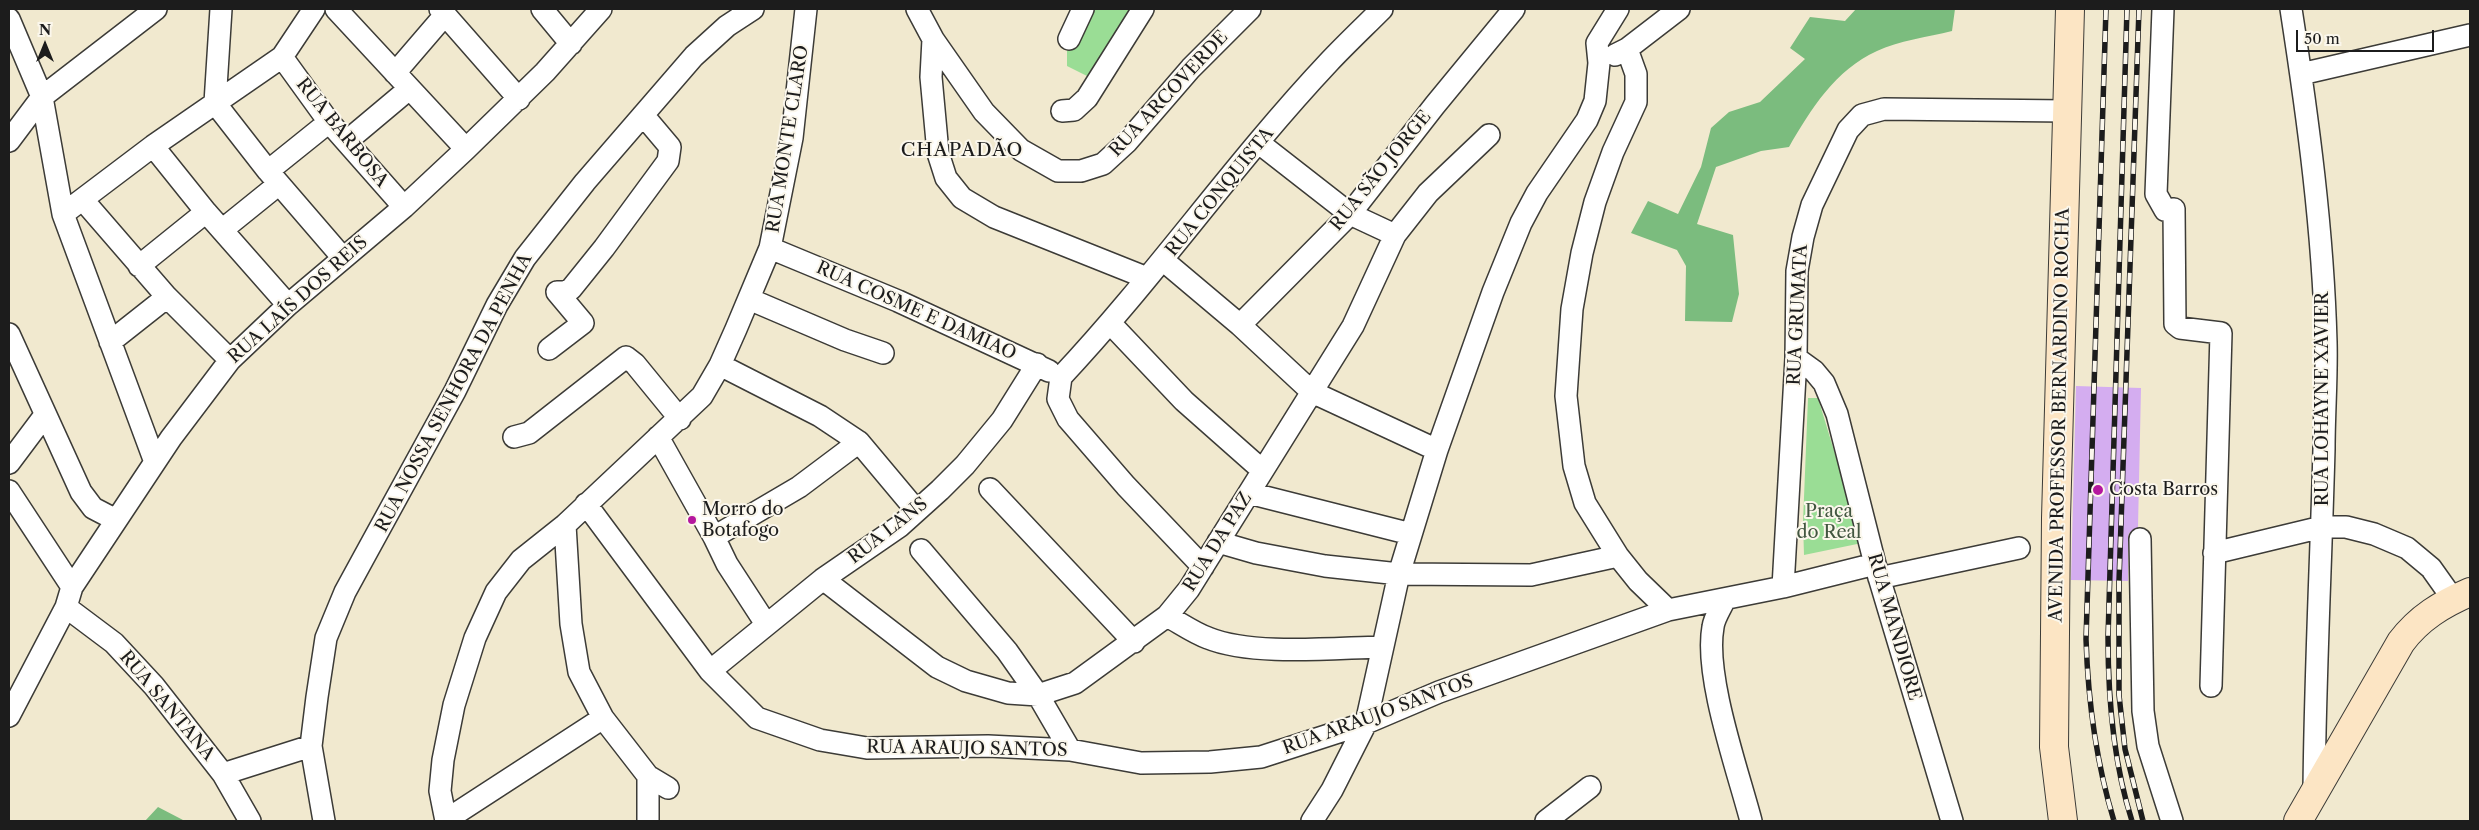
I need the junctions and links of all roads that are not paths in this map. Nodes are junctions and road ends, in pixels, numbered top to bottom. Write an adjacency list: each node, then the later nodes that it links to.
1 (156, 9): 32 (street)
2 (221, 9): 34 (street)
3 (314, 9): 27 (street)
4 (336, 9): 29 (street)
5 (542, 9): 25 (street)
6 (602, 9): 25 (street, RUA LAÍS DOS REIS)
7 (753, 9): 37 (street, RUA NOSSA SENHORA DA PENHA)
8 (806, 9): 53 (street, RUA MONTE CLARO)
9 (917, 9): 23 (street, RUA ARCOVERDE)
10 (1083, 9): 24 (street)
11 (1144, 9): 35 (street)
12 (1250, 9): 23 (street, RUA ARCOVERDE)
13 (1382, 9): 42 (street, RUA CONQUISTA)
14 (1514, 9): 50 (street, RUA SÃO JORGE)
15 (1618, 9): 28 (street)
16 (1679, 9): 26 (street)
17 (2070, 9): 36 (main road, AVENIDA PROFESSOR BERNARDINO ROCHA)
18 (2163, 9): 96 (street)
19 (2291, 9): 30 (street, RUA LOHAYNE XAVIER)
20 (442, 12): 29 (street); 33 (street)
21 (9, 19): 32 (street)
22 (2470, 35): 30 (street)
23 (933, 39): 57 (street)
24 (1069, 40)
25 (570, 44): 33 (street, RUA LAÍS DOS REIS)
26 (1627, 49): 28 (street); 97 (street)
27 (282, 57): 34 (street); 38 (street, RUA BARBOSA)
28 (1599, 63): 78 (street)
29 (395, 73): 31 (street)
30 (2301, 74): 89 (street, RUA LOHAYNE XAVIER)
31 (409, 89): 40 (street); 44 (street)
32 (42, 97): 41 (street); 49 (street)
33 (519, 99): 44 (street, RUA LAÍS DOS REIS)
34 (215, 103): 43 (street); 45 (street)
35 (1062, 111)
36 (2068, 111): 67 (street, RUA GRUMATA); 132 (main road, AVENIDA PROFESSOR BERNARDINO ROCHA)
37 (643, 115): 65 (street); 117 (street, RUA NOSSA SENHORA DA PENHA)
38 (329, 122): 40 (street, RUA BARBOSA); 45 (street)
39 (1489, 135): 52 (street, RUA DA PAZ)
40 (346, 141): 47 (street, RUA BARBOSA)
41 (9, 142)
42 (1259, 143): 50 (street); 55 (street, RUA CONQUISTA)
43 (153, 146): 46 (street); 48 (street)
44 (466, 149): 47 (street, RUA LAÍS DOS REIS)
45 (273, 178): 51 (street); 54 (street)
46 (83, 200): 49 (street); 56 (street)
47 (404, 208): 54 (street, RUA LAÍS DOS REIS)
48 (206, 212): 51 (street); 56 (street)
49 (63, 214): 64 (street)
50 (1350, 214): 52 (street); 62 (street, RUA SÃO JORGE)
51 (222, 230): 60 (street)
52 (1395, 235): 72 (street, RUA DA PAZ)
53 (770, 248): 59 (street, RUA MONTE CLARO); 69 (street, RUA COSME E DAMIAO)
54 (343, 258): 60 (street, RUA LAÍS DOS REIS)
55 (1164, 261): 57 (street, RUA CONQUISTA); 62 (street)
56 (139, 266): 58 (street)
57 (1147, 278): 61 (street, RUA CONQUISTA)
58 (167, 297): 64 (street); 68 (street)
59 (749, 299): 66 (street); 70 (street, RUA MONTE CLARO)
60 (288, 305): 68 (street, RUA LAÍS DOS REIS)
61 (1110, 323): 71 (street, RUA CONQUISTA); 81 (street)
62 (1240, 325): 72 (street)
63 (9, 334): 73 (street)
64 (110, 342): 79 (street)
65 (549, 349)
66 (883, 353)
67 (1796, 358): 99 (street, RUA MANDIORE); 102 (street, RUA GRUMATA)
68 (230, 360): 79 (street, RUA LAÍS DOS REIS)
69 (1037, 364): 71 (street, RUA COSME E DAMIAO); 86 (street, RUA LANS)
70 (720, 365): 74 (street, RUA MONTE CLARO); 77 (street)
71 (1061, 377): 98 (street)
72 (1312, 392): 78 (street); 81 (street, RUA DA PAZ)
73 (45, 415): 80 (street); 87 (street)
74 (680, 419): 75 (street); 76 (street, RUA MONTE CLARO)
75 (514, 437)
76 (658, 437): 85 (street, RUA MONTE CLARO); 91 (street)
77 (859, 442): 86 (street); 91 (street)
78 (1437, 450): 90 (street)
79 (155, 462): 87 (street, RUA LAÍS DOS REIS)
80 (9, 463)
81 (1262, 470): 84 (street, RUA DA PAZ)
82 (990, 489): 109 (street)
83 (9, 491): 104 (street, RUA SANTANA)
84 (1249, 493): 90 (street); 93 (street, RUA DA PAZ)
85 (586, 504): 88 (street, RUA MONTE CLARO); 111 (street, RUA ARAUJO SANTOS)
86 (916, 510): 101 (street, RUA LANS)
87 (116, 520): 104 (street, RUA LAÍS DOS REIS)
88 (565, 525): 115 (street); 124 (street, RUA MONTE CLARO)
89 (2322, 527): 96 (street); 103 (street); 123 (street, RUA LOHAYNE XAVIER)
90 (1411, 534): 100 (street)
91 (714, 537): 108 (street)
92 (2140, 539): 133 (street)
93 (1218, 542): 98 (street, RUA DA PAZ); 100 (street)
94 (2019, 548): 99 (street, RUA ARAUJO SANTOS)
95 (921, 550): 113 (street)
96 (2214, 553): 112 (street)
97 (1618, 556): 100 (street); 106 (street)
98 (1203, 568): 107 (street, RUA DA PAZ)
99 (1877, 571): 102 (street, RUA ARAUJO SANTOS); 131 (street, RUA MANDIORE)
100 (1399, 574): 110 (street)
101 (823, 579): 108 (street, RUA LANS); 113 (street, RUA DA PAZ)
102 (1783, 587): 105 (street, RUA ARAUJO SANTOS)
103 (2462, 595): 123 (main road)
104 (69, 597): 114 (street, RUA LAÍS DOS REIS); 119 (street, RUA SANTANA)
105 (1725, 599): 106 (street, RUA ARAUJO SANTOS); 130 (street)
106 (1668, 610): 116 (street, RUA ARAUJO SANTOS)
107 (1167, 616): 109 (street, RUA DA PAZ); 110 (street)
108 (766, 624): 111 (street, RUA LANS)
109 (1134, 642): 113 (street, RUA DA PAZ)
110 (1381, 647): 116 (street)
111 (710, 671): 118 (street, RUA ARAUJO SANTOS)
112 (2211, 686)
113 (1038, 695): 118 (street)
114 (9, 716)
115 (603, 718): 120 (street); 124 (street)
116 (1366, 723): 118 (street, RUA ARAUJO SANTOS); 128 (street)
117 (311, 746): 119 (street); 126 (street, RUA NOSSA SENHORA DA PENHA)
118 (1070, 750)
119 (223, 774): 125 (street, RUA SANTANA)
120 (648, 776): 122 (street); 127 (street)
121 (1590, 787): 129 (street)
122 (668, 788)
123 (2314, 792): 134 (main road)
124 (446, 820)
125 (250, 821)
126 (324, 821)
127 (648, 821)
128 (1312, 821)
129 (1546, 821)
130 (1751, 821)
131 (1952, 821)
132 (2063, 821)
133 (2172, 821)
134 (2298, 821)

